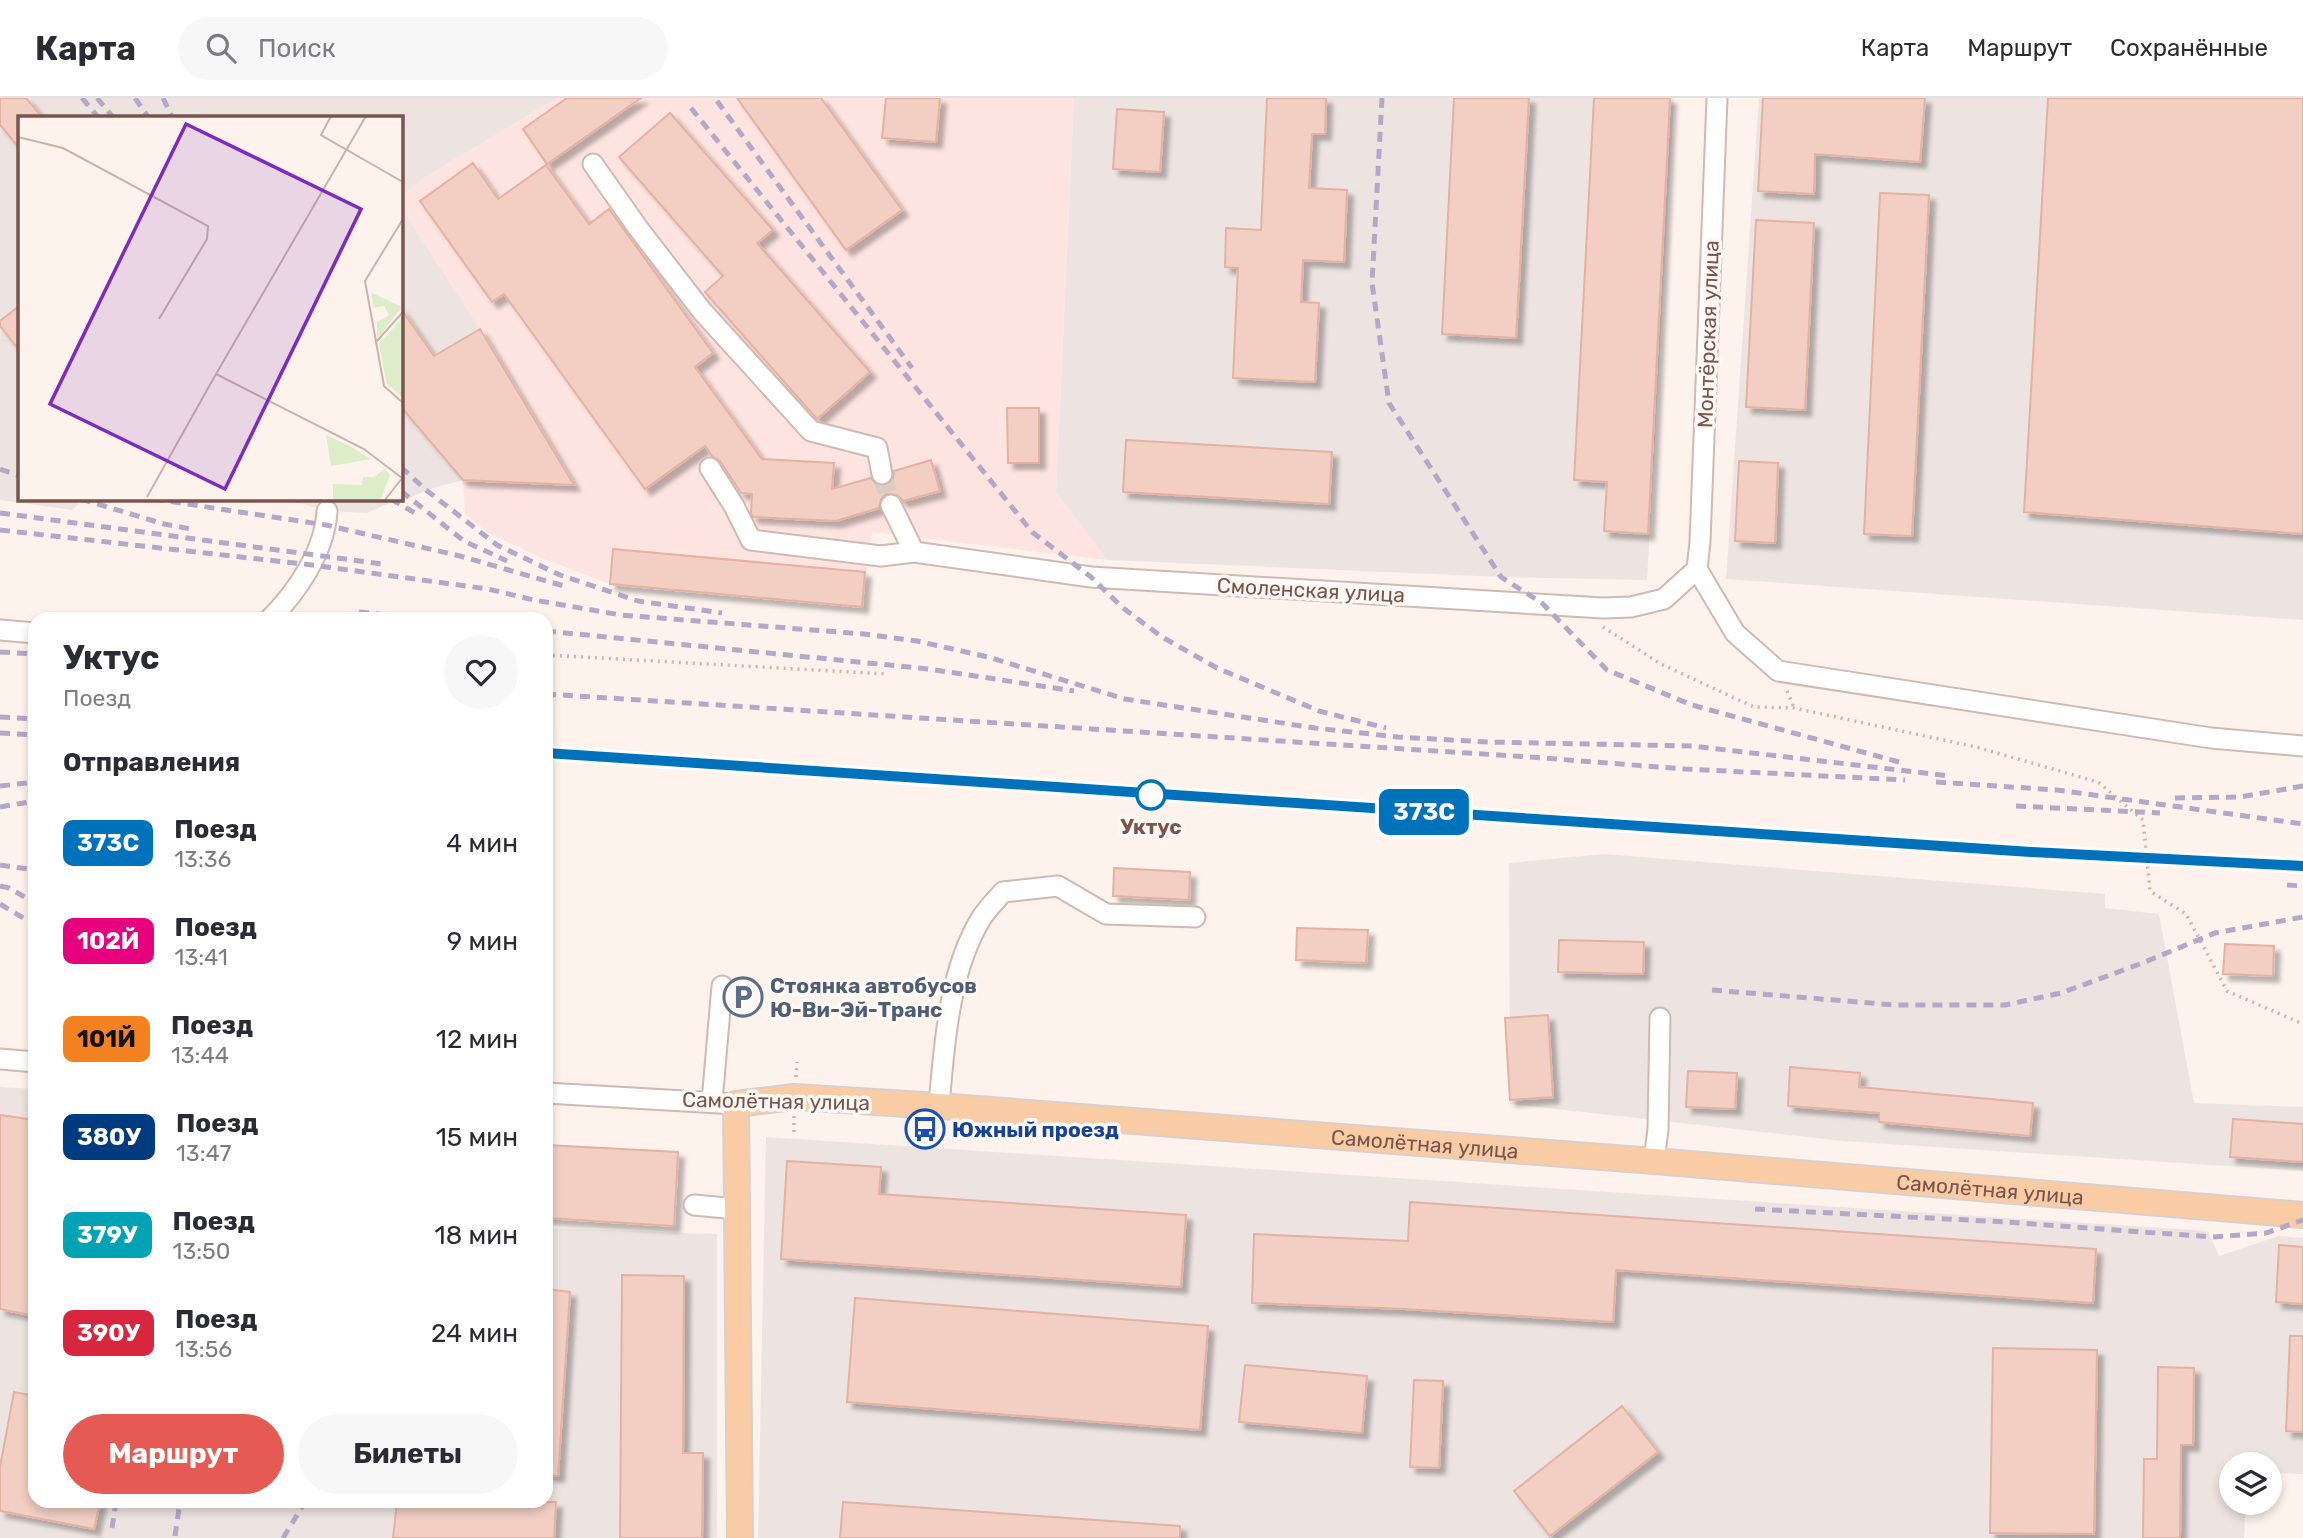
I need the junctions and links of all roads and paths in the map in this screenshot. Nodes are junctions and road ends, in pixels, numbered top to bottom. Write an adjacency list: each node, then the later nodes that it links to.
1 (1717, 98): 8 (street, Монтёрская улица)
2 (593, 164): 4 (street)
3 (710, 468): 7 (street, Смоленская улица)
4 (882, 474)
5 (891, 505): 7 (street)
6 (327, 511): 9 (street)
7 (914, 552): 8 (street, Смоленская улица)
8 (1696, 569): 15 (street)
9 (275, 612)
10 (1603, 627): 19 (path)
11 (0, 630): 12 (street)
12 (28, 632)
13 (553, 655): 14 (path)
14 (887, 674)
15 (2303, 746)
16 (1195, 917): 24 (street)
17 (722, 986): 23 (street)
18 (1660, 1018): 25 (street)
19 (2303, 1024)
20 (0, 1059): 21 (street)
21 (28, 1061)
22 (553, 1093): 23 (street, Самолётная улица)
23 (724, 1103): 24 (main road, Самолётная улица); 27 (main road)
24 (939, 1106): 25 (main road, Самолётная улица)
25 (1654, 1161): 28 (main road, Самолётная улица)
26 (694, 1205): 27 (street)
27 (737, 1209): 29 (main road)
28 (2303, 1215)
29 (740, 1538)

